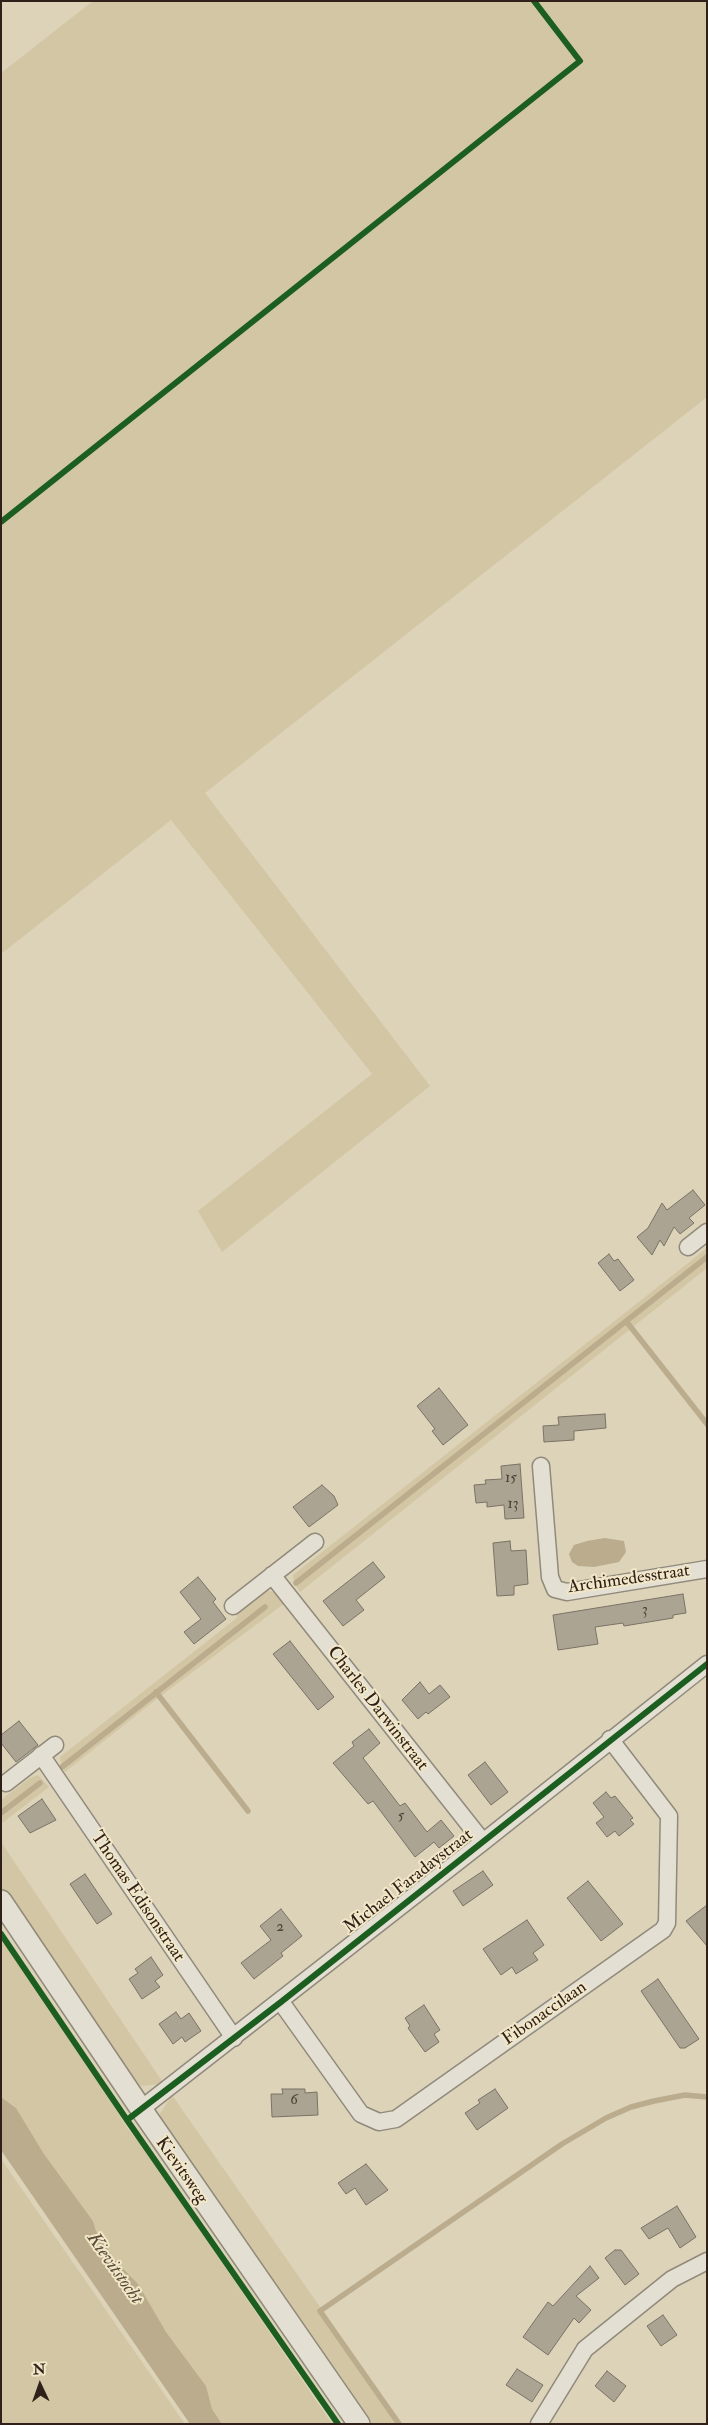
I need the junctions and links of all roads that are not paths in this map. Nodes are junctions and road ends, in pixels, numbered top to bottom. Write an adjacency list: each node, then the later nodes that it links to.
1 (707, 1232): 2 (street)
2 (688, 1246)
3 (541, 1466): 5 (street, Archimedesstraat)
4 (315, 1542): 6 (street)
5 (707, 1569)
6 (272, 1575): 7 (street); 13 (street, Charles Darwinstraat)
7 (234, 1606)
8 (707, 1664): 9 (street, Michael Faradaystraat)
9 (610, 1740): 13 (street, Michael Faradaystraat); 15 (street, Fibonaccilaan)
10 (55, 1744): 11 (street)
11 (41, 1756): 12 (street); 16 (street, Thomas Edisonstraat)
12 (6, 1783)
13 (484, 1842): 15 (street, Michael Faradaystraat)
14 (1, 1901): 17 (street, Kievitsweg)
15 (281, 2002): 16 (street, Michael Faradaystraat)
16 (234, 2038): 17 (street, Michael Faradaystraat)
17 (141, 2110): 19 (street, Kievitsweg)
18 (707, 2262): 20 (street)
19 (359, 2424)
20 (539, 2424)

